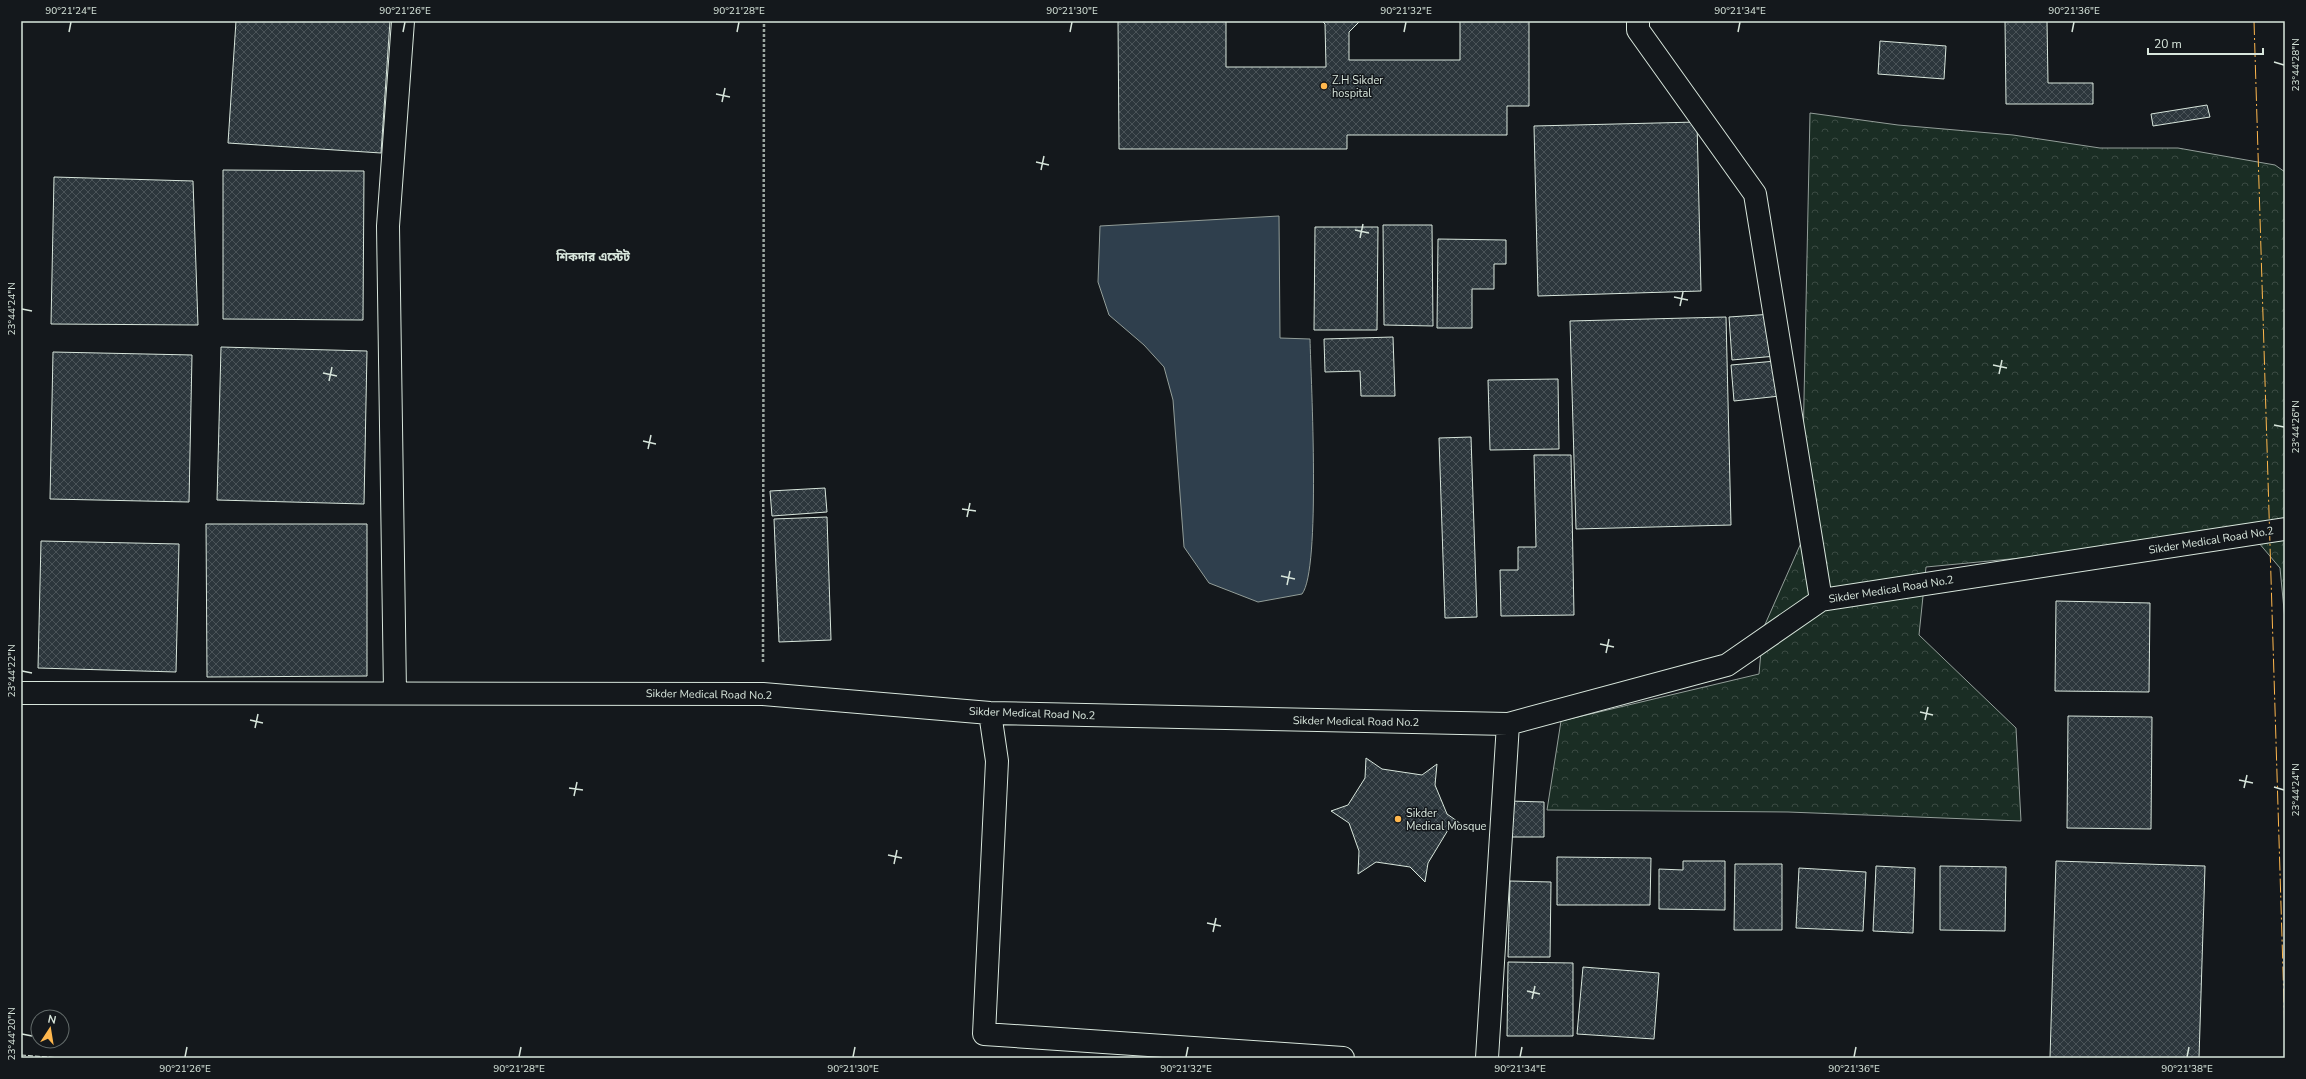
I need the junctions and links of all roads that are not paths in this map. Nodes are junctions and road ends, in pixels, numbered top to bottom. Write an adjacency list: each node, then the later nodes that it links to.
1 (403, 21): 5 (street)
2 (1638, 21): 4 (street)
3 (2285, 528): 4 (street, Sikder Medical Road No.2)
4 (1821, 600): 8 (street, Sikder Medical Road No.2)
5 (395, 692): 6 (street, Sikder Medical Road No.2); 7 (street, Sikder Medical Road No.2)
6 (21, 693)
7 (990, 713): 8 (street, Sikder Medical Road No.2); 9 (street)
8 (1508, 724): 10 (street)
9 (1343, 1058)
10 (1487, 1058)

